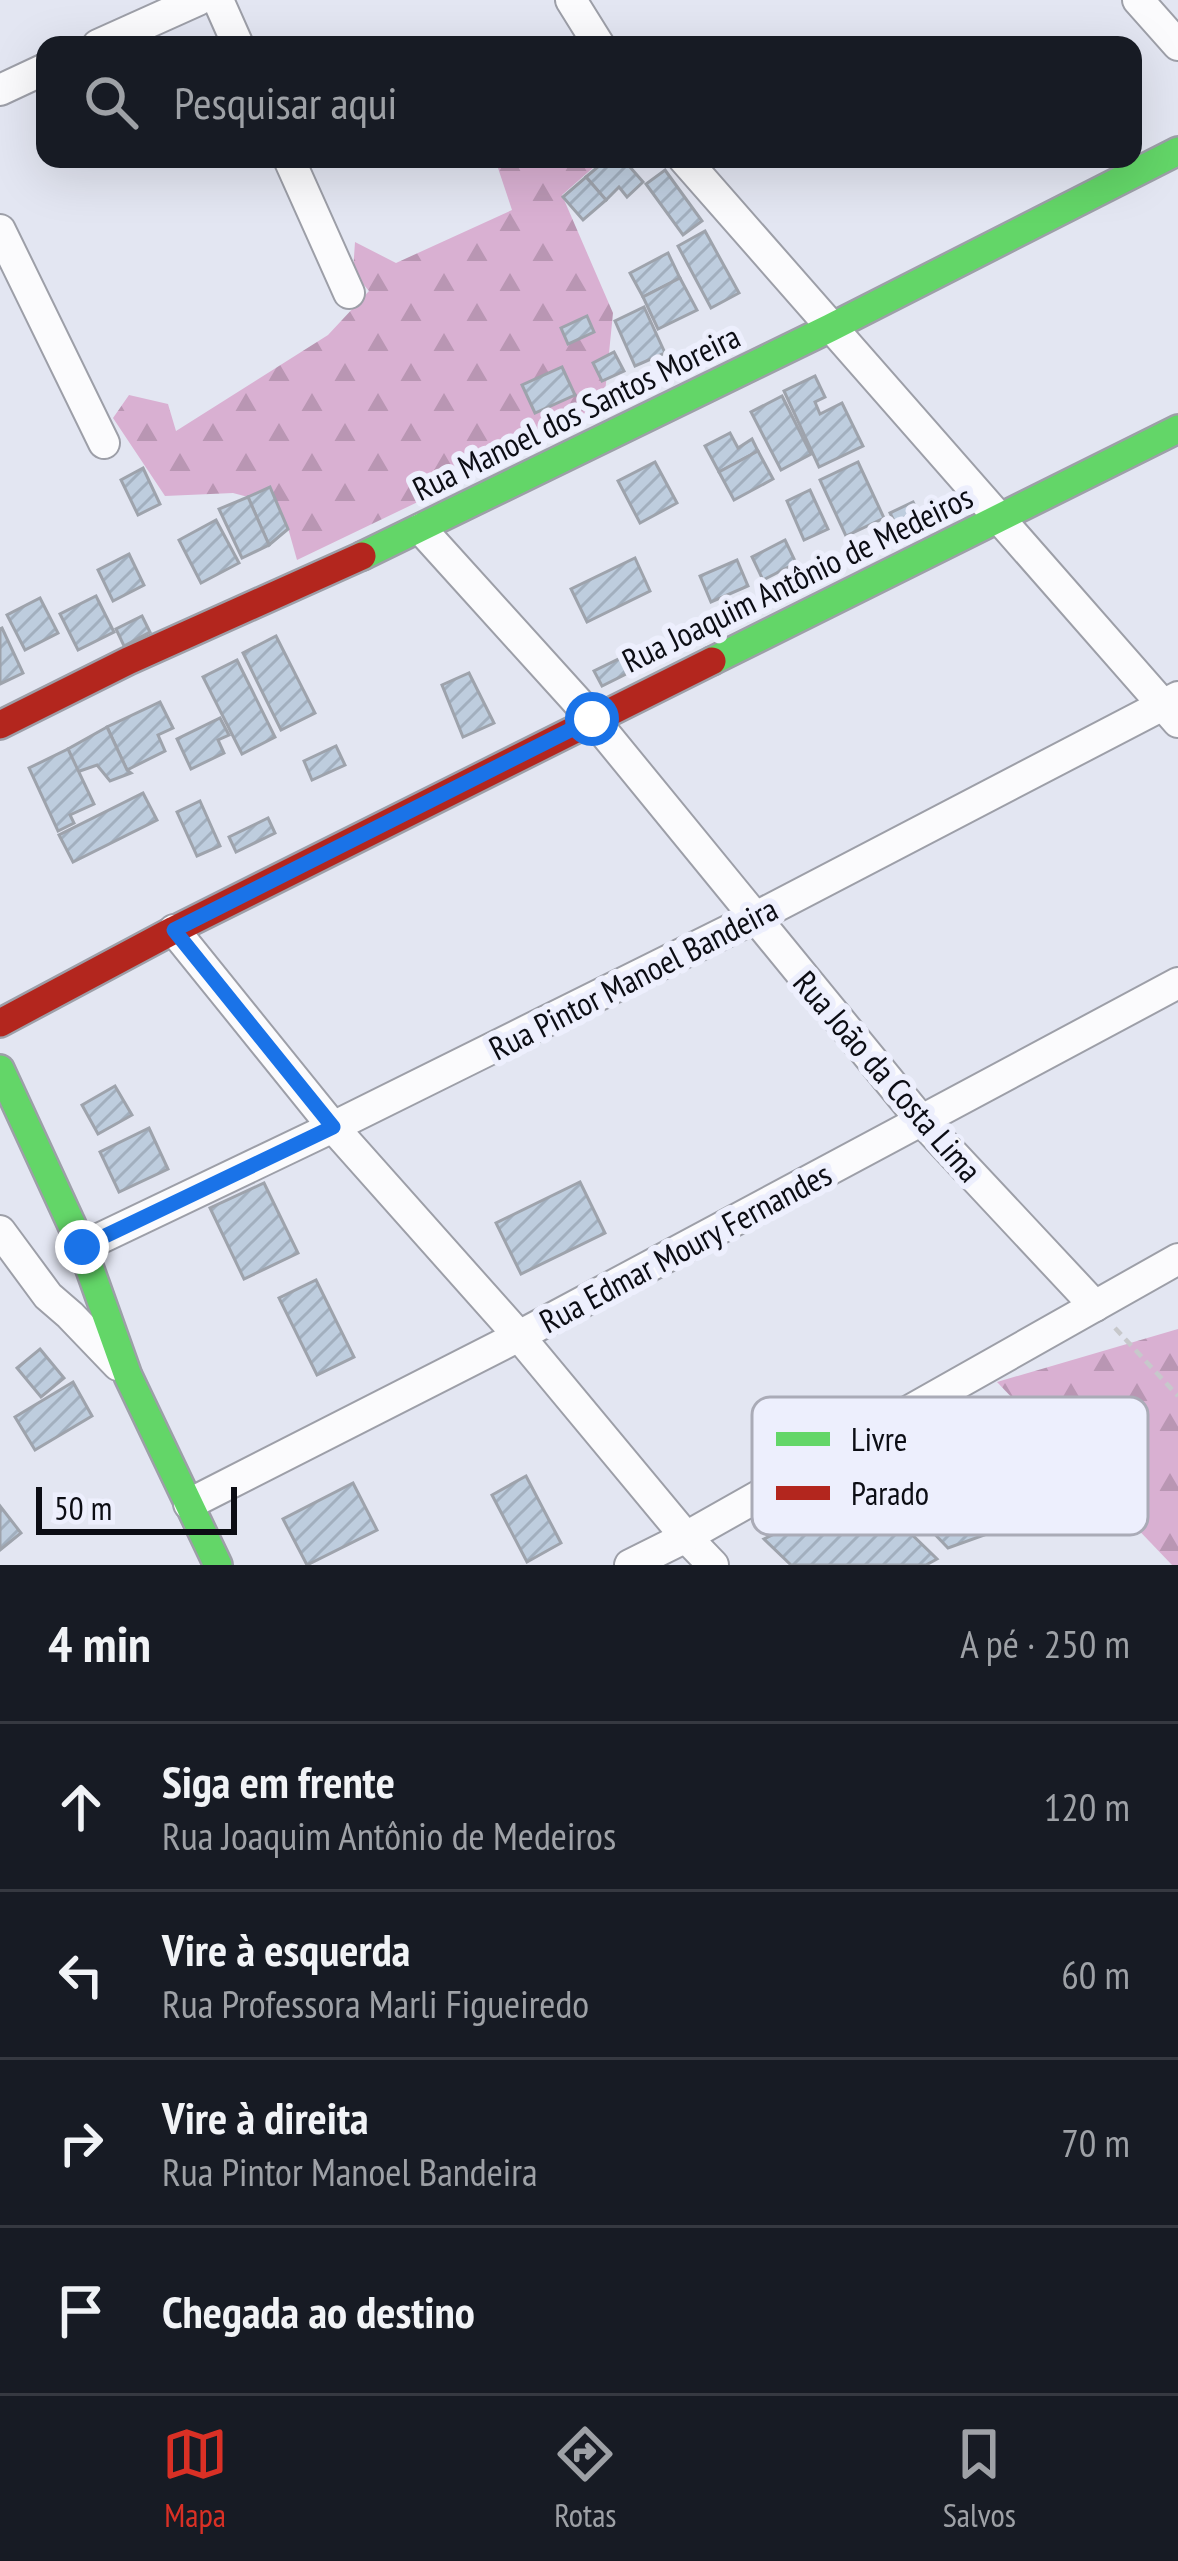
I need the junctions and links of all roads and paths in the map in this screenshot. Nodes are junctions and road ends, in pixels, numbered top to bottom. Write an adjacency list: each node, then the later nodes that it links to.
1 (198, 0): 5 (street)
2 (218, 0): 6 (street)
3 (571, 0): 7 (street)
4 (1138, 0): 8 (street)
5 (118, 36)
6 (234, 36)
7 (593, 36)
8 (1178, 45)
9 (36, 73): 10 (street)
10 (0, 90)
11 (1178, 151): 16 (street, Rua Manoel dos Santos Moreira)
12 (293, 168): 15 (street)
13 (692, 168): 16 (street)
14 (0, 230): 18 (street)
15 (349, 293)
16 (830, 328): 19 (street); 20 (street, Rua Manoel dos Santos Moreira)
17 (1178, 428): 19 (street, Rua Joaquim Antônio de Medeiros)
18 (104, 443)
19 (1000, 519): 21 (street); 22 (street, Rua Joaquim Antônio de Medeiros)
20 (421, 529): 22 (street, Rua João da Costa Lima); 23 (street, Rua Manoel dos Santos Moreira)
21 (1173, 708): 24 (street, Rua Pintor Manoel Bandeira)
22 (592, 719): 24 (street, Rua João da Costa Lima); 25 (street, Rua Joaquim Antônio de Medeiros)
23 (0, 725)
24 (754, 918): 29 (street, Rua João da Costa Lima); 30 (street, Rua Pintor Manoel Bandeira)
25 (174, 930): 27 (street, Rua Joaquim Antônio de Medeiros); 30 (street)
26 (1178, 983): 29 (street, Rua Edmar Moury Fernandes)
27 (0, 1022)
28 (0, 1069): 32 (street)
29 (921, 1120): 34 (street, Rua João da Costa Lima); 35 (street, Rua Edmar Moury Fernandes)
30 (333, 1127): 32 (street, Rua Pintor Manoel Bandeira); 35 (street)
31 (0, 1231): 36 (street)
32 (82, 1247): 36 (street)
33 (1178, 1259): 34 (street)
34 (1095, 1306): 37 (path); 38 (street)
35 (519, 1336): 40 (street, Rua Edmar Moury Fernandes); 41 (street)
36 (128, 1376): 40 (street)
37 (1178, 1396)
38 (934, 1397)
39 (752, 1500): 41 (street)
40 (189, 1504): 42 (street)
41 (686, 1537): 43 (street); 44 (street)
42 (218, 1565)
43 (630, 1565)
44 (713, 1565)

